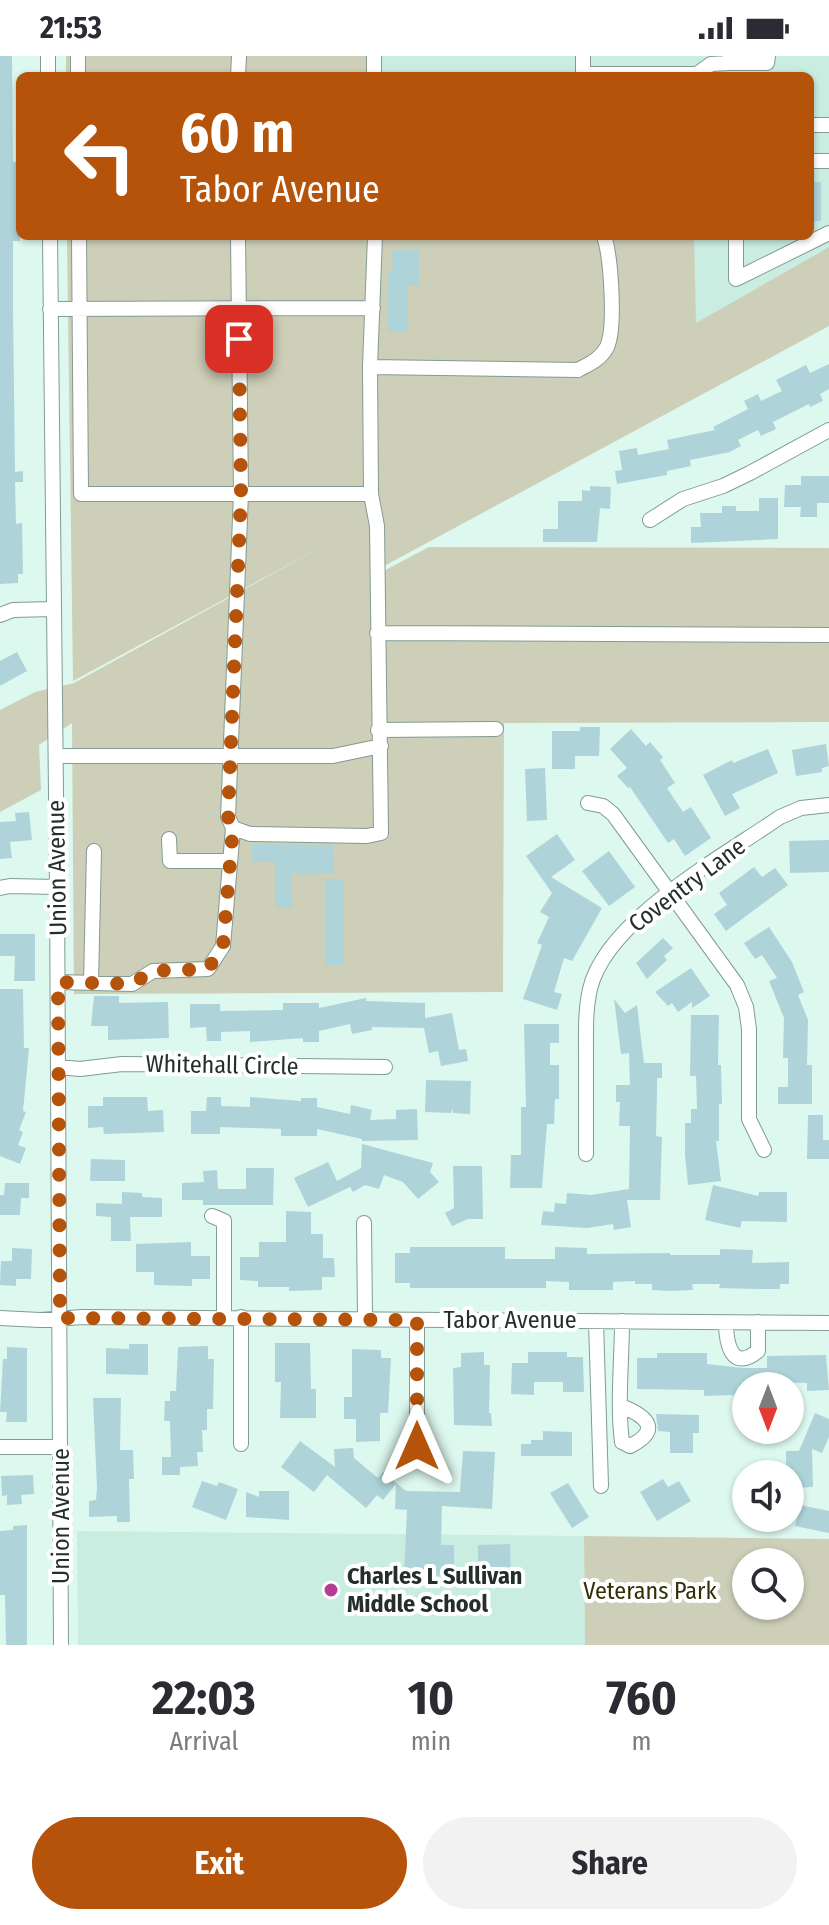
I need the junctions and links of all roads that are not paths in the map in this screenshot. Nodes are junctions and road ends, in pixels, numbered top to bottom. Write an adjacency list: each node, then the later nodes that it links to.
1 (768, 56): 2 (street)
2 (730, 60): 3 (street)
3 (700, 72)
4 (829, 233): 10 (street)
5 (50, 240): 12 (street, Union Avenue)
6 (79, 240): 13 (street)
7 (238, 240): 14 (street)
8 (375, 240): 11 (street)
9 (605, 240): 15 (street)
10 (736, 240)
11 (373, 308): 14 (street); 15 (street)
12 (50, 309): 13 (street); 20 (street, Union Avenue)
13 (80, 309): 14 (street); 17 (street)
14 (239, 309): 17 (street)
15 (370, 367): 18 (street)
16 (829, 430): 19 (street)
17 (241, 493): 18 (street); 28 (street)
18 (371, 494): 22 (street)
19 (650, 520)
20 (53, 609): 21 (street); 27 (street, Union Avenue)
21 (0, 615)
22 (377, 633): 23 (street); 25 (street)
23 (829, 635)
24 (496, 729): 25 (street)
25 (378, 730): 26 (street)
26 (381, 746): 28 (street); 31 (street)
27 (56, 756): 28 (street); 35 (street, Union Avenue)
28 (231, 757): 31 (street)
29 (588, 803): 37 (street)
30 (829, 805): 37 (street, Coventry Lane)
31 (233, 828): 34 (street)
32 (169, 839): 34 (street)
33 (94, 851): 39 (street)
34 (230, 861): 39 (street)
35 (57, 887): 36 (street); 38 (street, Union Avenue)
36 (0, 888)
37 (670, 893): 42 (street); 43 (street, Coventry Lane)
38 (58, 982): 39 (street); 40 (street, Union Avenue)
39 (91, 983)
40 (59, 1067): 41 (street, Whitehall Circle); 49 (street, Union Avenue)
41 (385, 1067)
42 (764, 1150)
43 (586, 1154)
44 (224, 1217): 46 (street)
45 (364, 1223): 50 (street)
46 (224, 1317): 47 (street, Tabor Avenue); 49 (street, Tabor Avenue)
47 (241, 1317): 50 (street, Tabor Avenue); 58 (street)
48 (0, 1318): 49 (street, Tabor Avenue)
49 (60, 1318): 61 (street, Union Avenue)
50 (365, 1318): 51 (street, Tabor Avenue)
51 (417, 1320): 52 (street, Tabor Avenue); 59 (street)
52 (596, 1321): 53 (street, Tabor Avenue); 62 (street)
53 (622, 1321): 54 (street, Tabor Avenue); 57 (street)
54 (726, 1322): 55 (street, Tabor Avenue); 55 (street)
55 (758, 1322): 56 (street, Tabor Avenue)
56 (829, 1323)
57 (621, 1406)
58 (241, 1444)
59 (417, 1446)
60 (0, 1447): 61 (street)
61 (60, 1447): 63 (street, Union Avenue)
62 (601, 1486)
63 (61, 1645)

